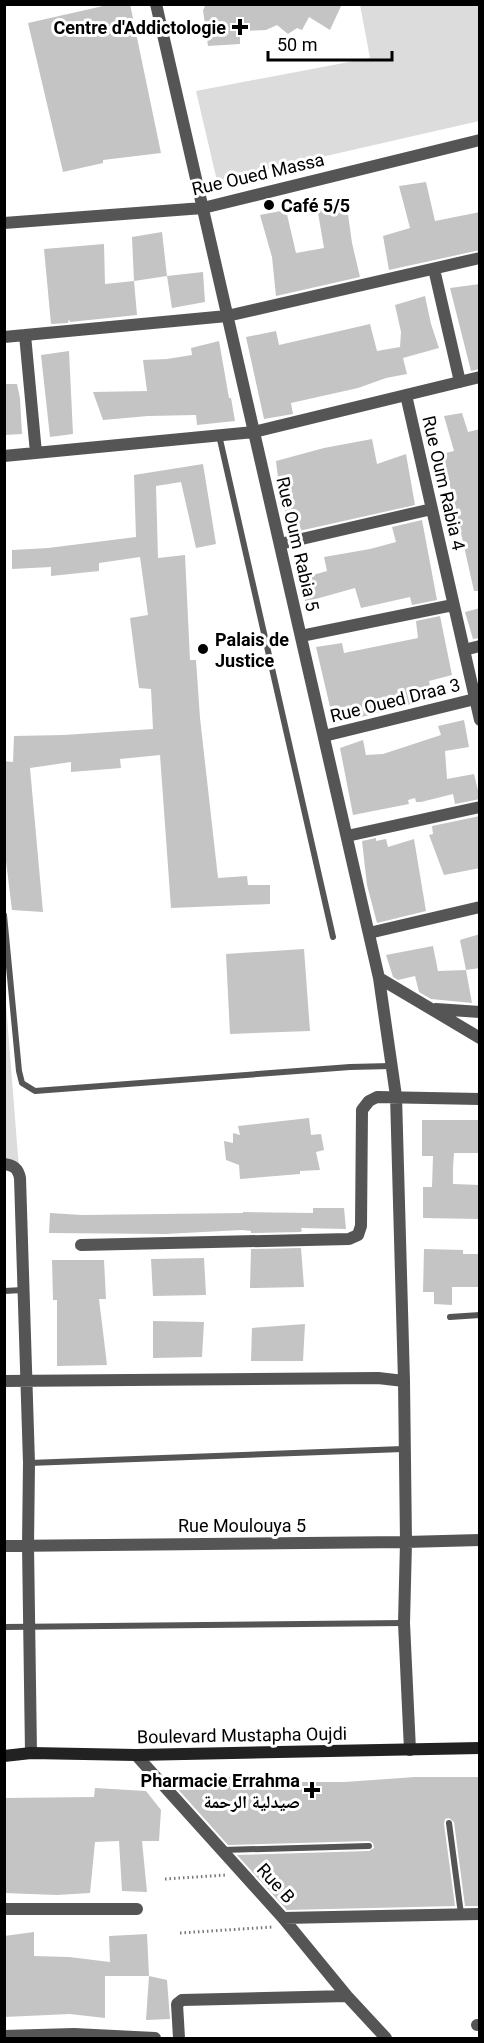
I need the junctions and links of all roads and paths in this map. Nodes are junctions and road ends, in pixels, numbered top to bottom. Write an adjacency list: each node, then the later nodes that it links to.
1 (156, 4): 3 (street, Rue Oum Rabia 5)
2 (480, 140): 3 (street, Rue Oued Massa)
3 (203, 208): 4 (street, Rue Oued Massa); 7 (street, Rue Oum Rabia 5)
4 (4, 223)
5 (480, 258): 6 (street)
6 (434, 269): 7 (street); 11 (street)
7 (227, 316): 8 (street); 13 (street, Rue Oum Rabia 5)
8 (25, 335): 9 (street); 15 (street)
9 (4, 337)
10 (480, 377): 11 (street)
11 (460, 382): 12 (street)
12 (406, 395): 13 (street); 17 (street, Rue Oum Rabia 4)
13 (254, 432): 14 (street); 18 (street, Rue Oum Rabia 5)
14 (219, 435): 15 (street); 31 (lane)
15 (36, 453): 16 (street)
16 (4, 456)
17 (432, 509): 18 (street); 19 (street, Rue Oum Rabia 4)
18 (280, 544): 20 (street, Rue Oum Rabia 5)
19 (453, 605): 20 (street); 22 (street, Rue Oum Rabia 4)
20 (301, 636): 25 (street, Rue Oum Rabia 5)
21 (480, 646): 22 (street)
22 (464, 650): 23 (street, Rue Oum Rabia 4)
23 (475, 699): 24 (street, Rue Oum Rabia 4); 25 (street, Rue Oued Draa 3)
24 (480, 720)
25 (324, 736): 27 (street, Rue Oum Rabia 5)
26 (480, 807): 27 (street)
27 (347, 836): 30 (street, Rue Oum Rabia 5)
28 (480, 907): 30 (street)
29 (4, 915): 36 (lane)
30 (369, 933): 32 (street, Rue Oum Rabia 5)
31 (333, 937)
32 (380, 978): 33 (street); 36 (street, Rue Oum Rabia 5)
33 (432, 1009): 34 (street); 35 (street)
34 (480, 1012)
35 (480, 1038)
36 (392, 1066): 37 (street, Rue Oum Rabia 5)
37 (396, 1096): 38 (street); 40 (street); 47 (street, Rue Oum Rabia 5)
38 (480, 1099)
39 (4, 1164): 41 (street)
40 (81, 1245)
41 (24, 1290): 42 (lane); 45 (street)
42 (4, 1291)
43 (480, 1315): 44 (lane)
44 (450, 1317)
45 (27, 1380): 46 (street); 47 (street); 49 (street)
46 (4, 1381)
47 (404, 1381): 48 (street, Rue Oum Rabia 5)
48 (404, 1449): 49 (lane); 51 (street, Rue Oum Rabia 5)
49 (29, 1463): 52 (street)
50 (480, 1540): 51 (street, Rue Moulouya 5)
51 (406, 1542): 52 (street, Rue Moulouya 5); 54 (street, Rue Oum Rabia 5)
52 (28, 1545): 53 (street, Rue Moulouya 5); 55 (street)
53 (4, 1546)
54 (404, 1623): 55 (lane); 58 (street, Rue Oum Rabia 5)
55 (30, 1627): 56 (lane); 59 (street)
56 (4, 1628)
57 (480, 1748): 58 (main road, Boulevard Mustapha Oujdi)
58 (410, 1750): 60 (main road, Boulevard Mustapha Oujdi)
59 (31, 1753): 60 (main road, Boulevard Mustapha Oujdi); 61 (main road, Boulevard Mustapha Oujdi)
60 (136, 1755): 64 (street, Rue B)
61 (4, 1756)
62 (449, 1822): 69 (lane)
63 (369, 1846): 64 (lane)
64 (221, 1850): 65 (street, Rue B)
65 (243, 1874): 66 (path); 71 (street, Rue B)
66 (165, 1880)
67 (4, 1909): 68 (street)
68 (137, 1909)
69 (461, 1914): 70 (street); 71 (street)
70 (480, 1914)
71 (286, 1922): 72 (path); 73 (street, Rue B)
72 (180, 1934)
73 (347, 1996): 76 (street); 77 (street, Rue B)
74 (4, 2036): 75 (street)
75 (155, 2038)
76 (179, 2038)
77 (386, 2038)

